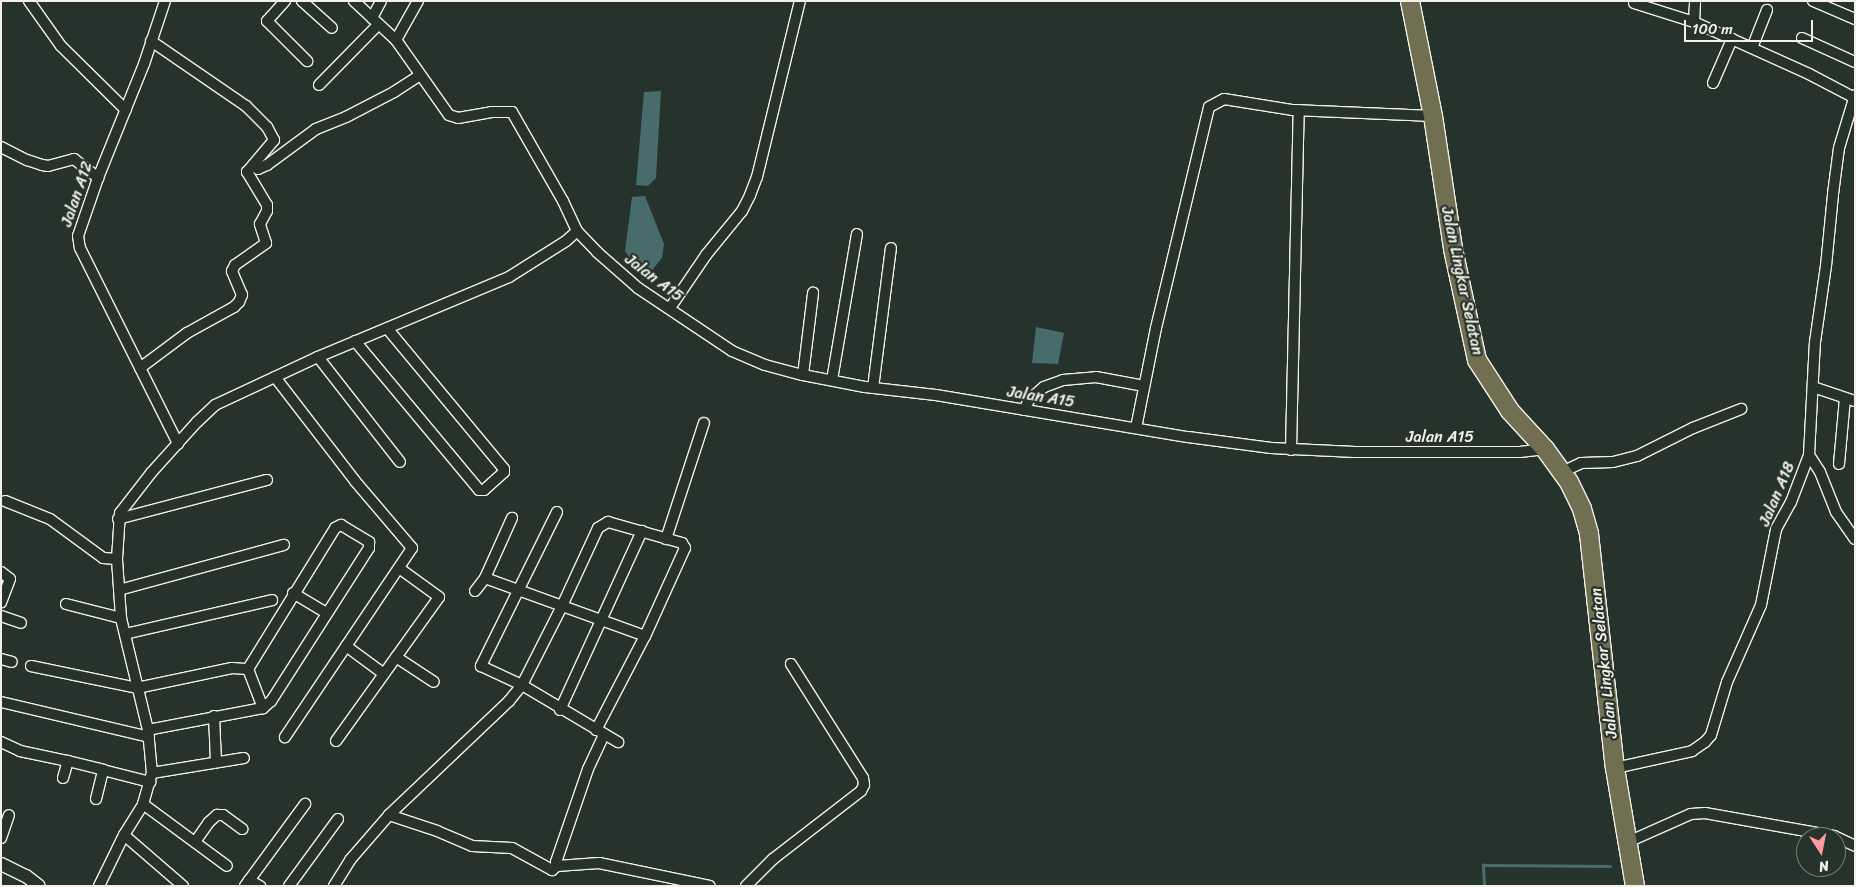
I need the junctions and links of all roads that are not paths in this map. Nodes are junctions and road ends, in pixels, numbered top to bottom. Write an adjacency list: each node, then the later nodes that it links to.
1 (30, 1): 29 (street)
2 (165, 1): 21 (street, Jalan A12)
3 (286, 1): 23 (street)
4 (302, 1): 17 (street)
5 (354, 1): 15 (street)
6 (381, 1): 15 (street)
7 (418, 1): 19 (street)
8 (800, 1): 39 (street)
9 (1410, 1): 31 (highway, Jalan Lingkar Selatan)
10 (1696, 1): 16 (street)
11 (1813, 1): 14 (street)
12 (1634, 3): 16 (street)
13 (1767, 10): 22 (street)
14 (1855, 19)
15 (375, 21): 19 (street); 27 (street)
16 (1694, 22): 20 (street)
17 (332, 28)
18 (1802, 38): 24 (street)
19 (396, 40): 25 (street)
20 (1732, 40): 22 (street); 26 (street)
21 (151, 41): 29 (street, Jalan A12); 33 (street)
22 (1752, 48): 28 (street)
23 (307, 61)
24 (1855, 62)
25 (420, 75): 33 (street); 35 (street)
26 (1713, 83)
27 (319, 85)
28 (1855, 97): 48 (street, Jalan A18)
29 (126, 110): 34 (street, Jalan A12)
30 (1299, 110): 31 (street); 47 (street); 57 (street)
31 (1433, 116): 56 (highway, Jalan Lingkar Selatan)
32 (1, 147): 34 (street)
33 (254, 166): 43 (street)
34 (98, 178): 43 (street, Jalan A12)
35 (577, 232): 39 (street, Jalan A15); 40 (street)
36 (857, 234): 46 (street)
37 (891, 248): 49 (street)
38 (813, 293): 44 (street)
39 (670, 308): 44 (street, Jalan A15)
40 (387, 328): 41 (street); 41 (street)
41 (355, 341): 42 (street)
42 (318, 357): 45 (street); 59 (street)
43 (140, 368): 55 (street, Jalan A12)
44 (803, 375): 46 (street, Jalan A15)
45 (275, 377): 55 (street); 72 (street)
46 (832, 380): 49 (street, Jalan A15)
47 (1144, 386): 52 (street); 54 (street)
48 (1813, 387): 50 (street); 58 (street, Jalan A18)
49 (873, 388): 52 (street, Jalan A15)
50 (1850, 399): 60 (street)
51 (1741, 409): 61 (street)
52 (1024, 410): 54 (street, Jalan A15)
53 (704, 423): 68 (street)
54 (1136, 428): 57 (street, Jalan A15)
55 (178, 444): 66 (street)
56 (1545, 449): 57 (street, Jalan A15); 61 (highway, Jalan Lingkar Selatan)
57 (1291, 450)
58 (1810, 455): 69 (street); 114 (street, Jalan A18)
59 (400, 462)
60 (1839, 464)
61 (1562, 472): 114 (highway, Jalan Lingkar Selatan)
62 (267, 480): 66 (street)
63 (5, 501): 71 (street)
64 (557, 512): 77 (street)
65 (512, 518): 74 (street)
66 (118, 519): 71 (street)
67 (642, 531): 68 (street); 82 (street); 86 (street)
68 (666, 539): 89 (street)
69 (1855, 539)
70 (284, 545): 75 (street)
71 (117, 559): 75 (street)
72 (399, 568): 90 (street); 91 (street)
73 (1, 572): 80 (street)
74 (485, 578): 76 (street); 77 (street)
75 (119, 590): 85 (street)
76 (475, 591)
77 (520, 591): 82 (street); 99 (street)
78 (293, 593): 83 (street); 83 (street); 96 (street)
79 (272, 600): 88 (street)
80 (1, 602)
81 (66, 604): 85 (street)
82 (562, 606): 86 (street); 99 (street)
83 (326, 613): 102 (street)
84 (1, 616): 87 (street)
85 (121, 618): 88 (street)
86 (602, 620): 89 (street); 103 (street)
87 (21, 623)
88 (125, 634): 100 (street)
89 (645, 636): 105 (street)
90 (346, 646): 97 (street); 107 (street)
91 (396, 657): 97 (street); 98 (street)
92 (1, 659): 93 (street)
93 (12, 662)
94 (791, 664): 141 (street)
95 (31, 666): 100 (street)
96 (248, 670): 100 (street); 102 (street)
97 (384, 674): 108 (street)
98 (434, 682)
99 (522, 685): 103 (street); 122 (street)
100 (137, 688): 106 (street)
101 (1, 702): 106 (street)
102 (263, 708): 104 (street)
103 (560, 710): 105 (street)
104 (214, 716): 106 (street); 113 (street)
105 (600, 732): 110 (street); 132 (street)
106 (148, 733): 116 (street)
107 (285, 737)
108 (336, 741)
109 (1, 742): 112 (street)
110 (618, 742)
111 (244, 758): 113 (street)
112 (68, 761): 115 (street); 117 (street)
113 (216, 762): 116 (street)
114 (1615, 768): 128 (highway, Jalan Lingkar Selatan)
115 (103, 770): 116 (street); 118 (street)
116 (151, 777): 119 (street)
117 (63, 778)
118 (96, 799)
119 (143, 804): 125 (street); 127 (street)
120 (305, 804): 133 (street)
121 (9, 815): 126 (street)
122 (389, 815): 132 (street); 139 (street)
123 (338, 818): 138 (street)
124 (242, 829): 127 (street)
125 (124, 835): 135 (street); 136 (street)
126 (1, 838)
127 (195, 842): 131 (street)
128 (1628, 842): 129 (street); 142 (highway, Jalan Lingkar Selatan)
129 (1855, 846)
130 (1, 864): 134 (street)
131 (227, 866)
132 (557, 866): 140 (street)
133 (247, 883): 137 (street)
134 (39, 886)
135 (99, 886)
136 (183, 886)
137 (260, 886)
138 (289, 886)
139 (334, 886)
140 (710, 886)
141 (746, 886)
142 (1635, 886)

